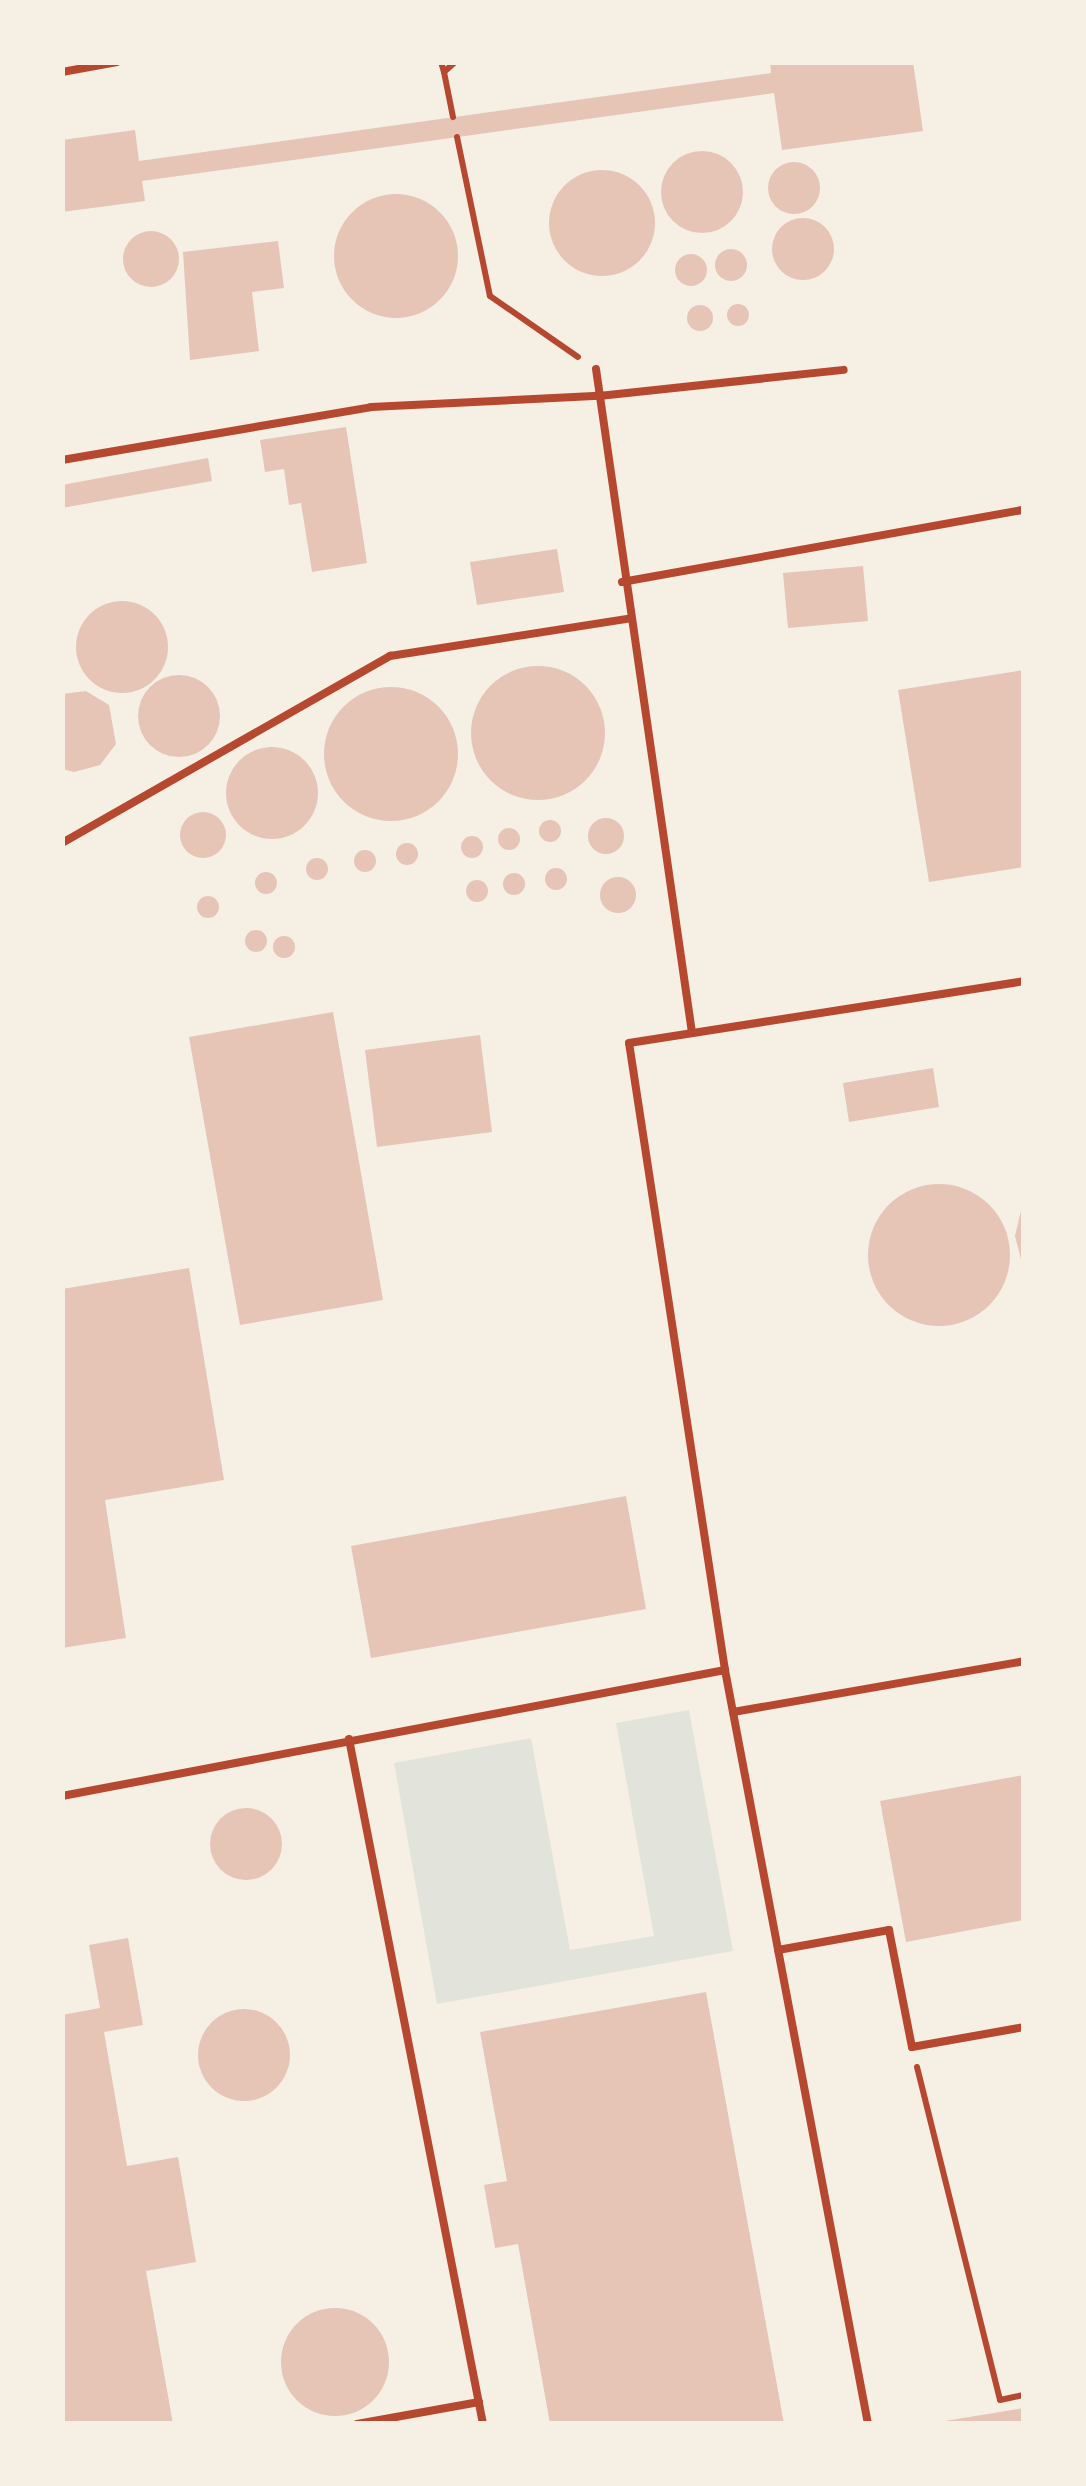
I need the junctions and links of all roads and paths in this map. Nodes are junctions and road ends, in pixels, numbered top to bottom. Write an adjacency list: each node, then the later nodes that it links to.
1 (118, 62): 4 (lane)
2 (442, 62): 5 (path)
3 (455, 62): 5 (path)
4 (62, 72)
5 (444, 72): 6 (path)
6 (452, 117)
7 (456, 137): 8 (path)
8 (596, 369): 10 (lane)
9 (844, 370): 10 (lane)
10 (599, 396): 11 (lane); 13 (lane)
11 (62, 460)
12 (1024, 510): 13 (lane)
13 (622, 582): 14 (lane)
14 (627, 620): 15 (lane); 17 (lane)
15 (62, 843)
16 (1024, 981): 17 (lane)
17 (692, 1034): 19 (lane)
18 (1024, 1661): 20 (lane)
19 (725, 1670): 20 (lane); 21 (lane)
20 (733, 1712): 23 (lane)
21 (349, 1738): 22 (lane); 27 (lane)
22 (62, 1796)
23 (778, 1950): 25 (lane); 30 (lane)
24 (1024, 2028): 25 (lane)
25 (912, 2047): 26 (path)
26 (1024, 2395)
27 (479, 2402): 28 (lane); 29 (lane)
28 (358, 2424)
29 (483, 2424)
30 (868, 2424)

